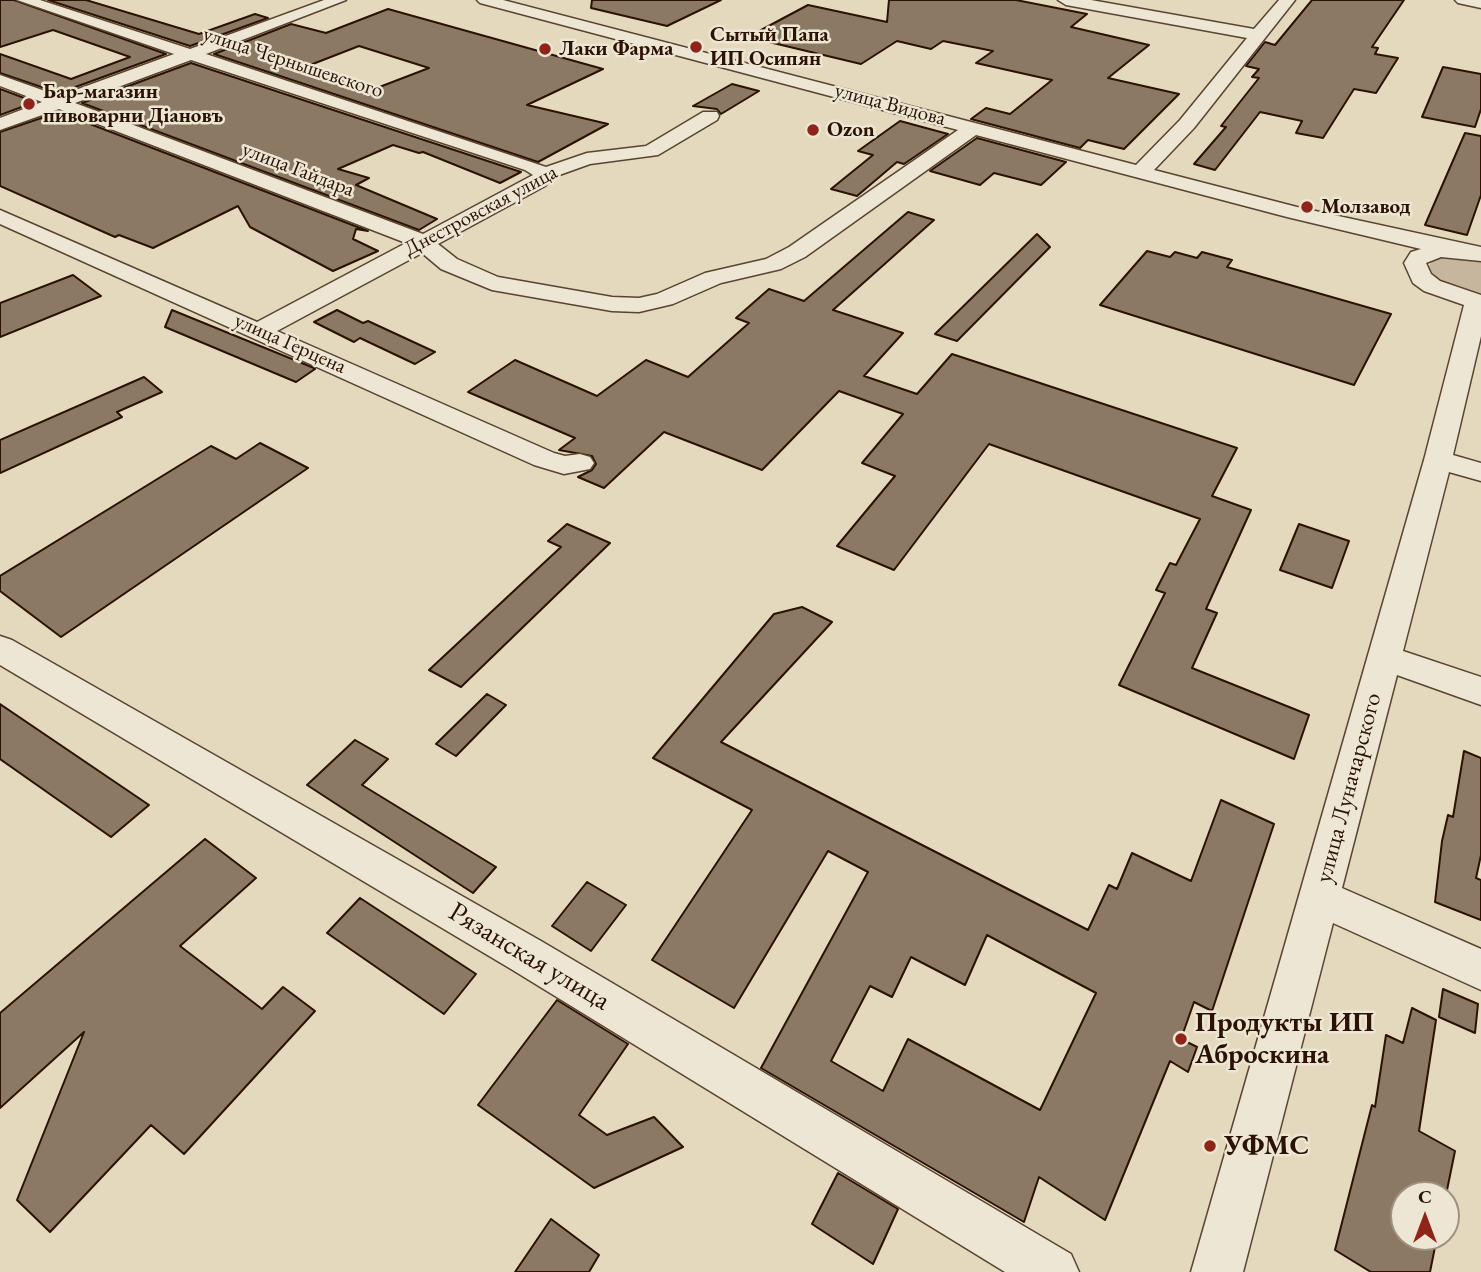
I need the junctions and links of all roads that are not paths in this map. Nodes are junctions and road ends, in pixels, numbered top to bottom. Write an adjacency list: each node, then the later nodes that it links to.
1 (25, 0): 9 (street, улица Чернышевского)
2 (338, 0): 9 (street)
3 (485, 0): 14 (street, улица Видова)
4 (1066, 0): 8 (street)
5 (1287, 0): 8 (street)
6 (1464, 0): 7 (street)
7 (1481, 3)
8 (1258, 36): 15 (street)
9 (191, 54): 11 (street); 16 (street, улица Чернышевского)
10 (0, 79): 11 (street, улица Гайдара)
11 (59, 103): 13 (street); 19 (street, улица Гайдара)
12 (710, 116): 16 (street, Днестровская улица)
13 (0, 124)
14 (974, 128): 15 (street, улица Видова); 19 (street, улица Гайдара)
15 (1140, 173): 17 (street, улица Видова)
16 (544, 174): 19 (street, Днестровская улица)
17 (1294, 213): 20 (street); 22 (street)
18 (0, 216): 24 (street, улица Герцена)
19 (423, 242): 24 (street, Днестровская улица)
20 (1454, 250): 21 (street); 22 (street)
21 (1481, 254)
22 (1422, 278): 23 (street)
23 (1479, 302): 25 (street, улица Луначарского)
24 (260, 330): 26 (street, улица Герцена)
25 (1438, 460): 27 (street); 29 (street, улица Луначарского)
26 (580, 463)
27 (1481, 472)
28 (0, 649): 34 (street, Рязанская улица)
29 (1385, 657): 30 (street); 31 (street, улица Луначарского)
30 (1481, 691)
31 (1319, 897): 32 (street); 33 (street, улица Луначарского)
32 (1481, 970)
33 (1222, 1270)
34 (1053, 1272)

